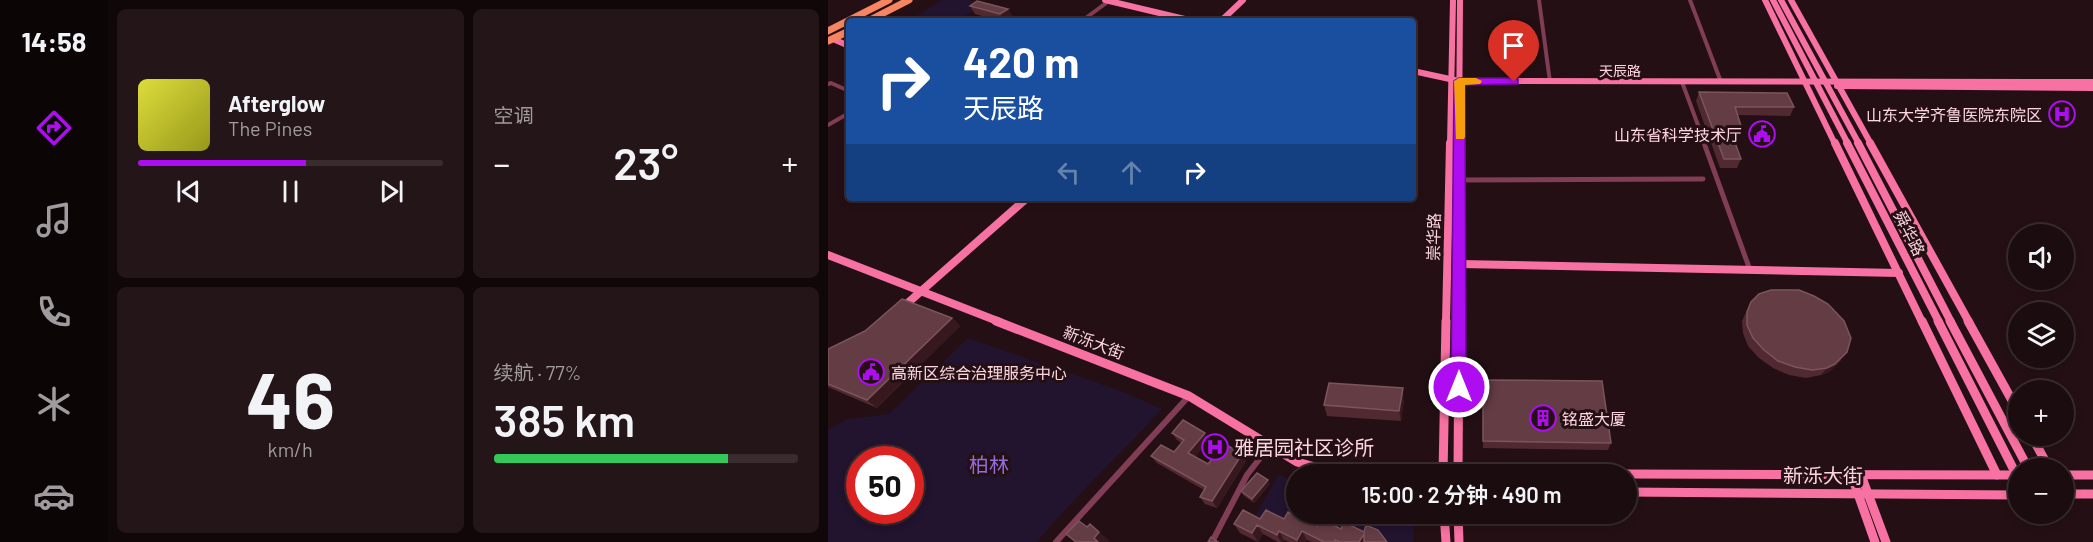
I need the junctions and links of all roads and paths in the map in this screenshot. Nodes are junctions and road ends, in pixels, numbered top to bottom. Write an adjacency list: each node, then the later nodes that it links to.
1 (889, 0): 13 (main road)
2 (909, 0): 14 (main road)
3 (1107, 0): 15 (street); 16 (main road)
4 (1243, 0): 17 (main road)
5 (1453, 0): 24 (main road, 崇华路)
6 (1460, 0): 24 (main road, 崇华路)
7 (1539, 0): 25 (street)
8 (1690, 0): 27 (street)
9 (1765, 0): 30 (main road)
10 (1773, 0): 31 (main road, 舜华路)
11 (1781, 0): 28 (main road, 舜华路)
12 (1791, 0): 33 (main road)
13 (854, 18)
14 (874, 18)
15 (1087, 18)
16 (1181, 18)
17 (1224, 18)
18 (846, 22): 19 (main road)
19 (828, 31)
20 (846, 32): 21 (main road)
21 (830, 40): 22 (main road)
22 (846, 45)
23 (1416, 72): 24 (main road, 天辰路)
24 (1455, 81): 25 (main road, 天辰路); 39 (main road, 崇华路); 53 (main road, 崇华路)
25 (1550, 82): 26 (main road, 天辰路)
26 (1682, 82): 27 (main road, 天辰路); 43 (street)
27 (1721, 82): 30 (main road, 天辰路)
28 (1827, 82): 31 (main road, 天辰路); 33 (main road, 天辰路); 51 (main road, 舜华路)
29 (2093, 82): 33 (main road, 天辰路)
30 (1806, 83): 31 (main road, 天辰路); 44 (main road)
31 (1817, 83): 50 (main road, 舜华路)
32 (828, 84): 35 (street)
33 (1838, 84): 34 (main road, 天辰路); 47 (main road)
34 (2093, 88)
35 (846, 89)
36 (846, 115): 37 (street)
37 (828, 125)
38 (1703, 179): 39 (street)
39 (1460, 180): 42 (main road, 崇华路)
40 (1023, 201): 45 (main road)
41 (828, 255): 45 (main road, 新泺大街)
42 (1460, 264): 43 (main road); 54 (main road, 崇华路)
43 (1750, 270): 44 (main road)
44 (1899, 273): 57 (main road)
45 (922, 291): 46 (main road); 48 (main road, 新泺大街)
46 (897, 312)
47 (2008, 393)
48 (1189, 396): 49 (main road, 新泺大街); 69 (street)
49 (1270, 445): 52 (main road, 新泺大街); 70 (street)
50 (2008, 458)
51 (2023, 458)
52 (1303, 464)
53 (1443, 464)
54 (1458, 464)
55 (1637, 474): 56 (main road, 新泺大街)
56 (1856, 474): 57 (main road, 新泺大街); 62 (main road); 63 (main road)
57 (1997, 474): 60 (main road, 新泺大街)
58 (2074, 475): 59 (main road)
59 (2093, 475)
60 (2008, 476)
61 (1637, 492): 62 (main road, 新泺大街)
62 (1857, 493): 63 (main road, 新泺大街); 73 (main road)
63 (1869, 493): 66 (main road, 新泺大街); 74 (main road)
64 (2074, 494): 65 (main road)
65 (2093, 494)
66 (2008, 495)
67 (1445, 524): 71 (main road)
68 (1458, 524): 72 (main road)
69 (1056, 542)
70 (1212, 542)
71 (1446, 542)
72 (1459, 542)
73 (1875, 542)
74 (1886, 542)

